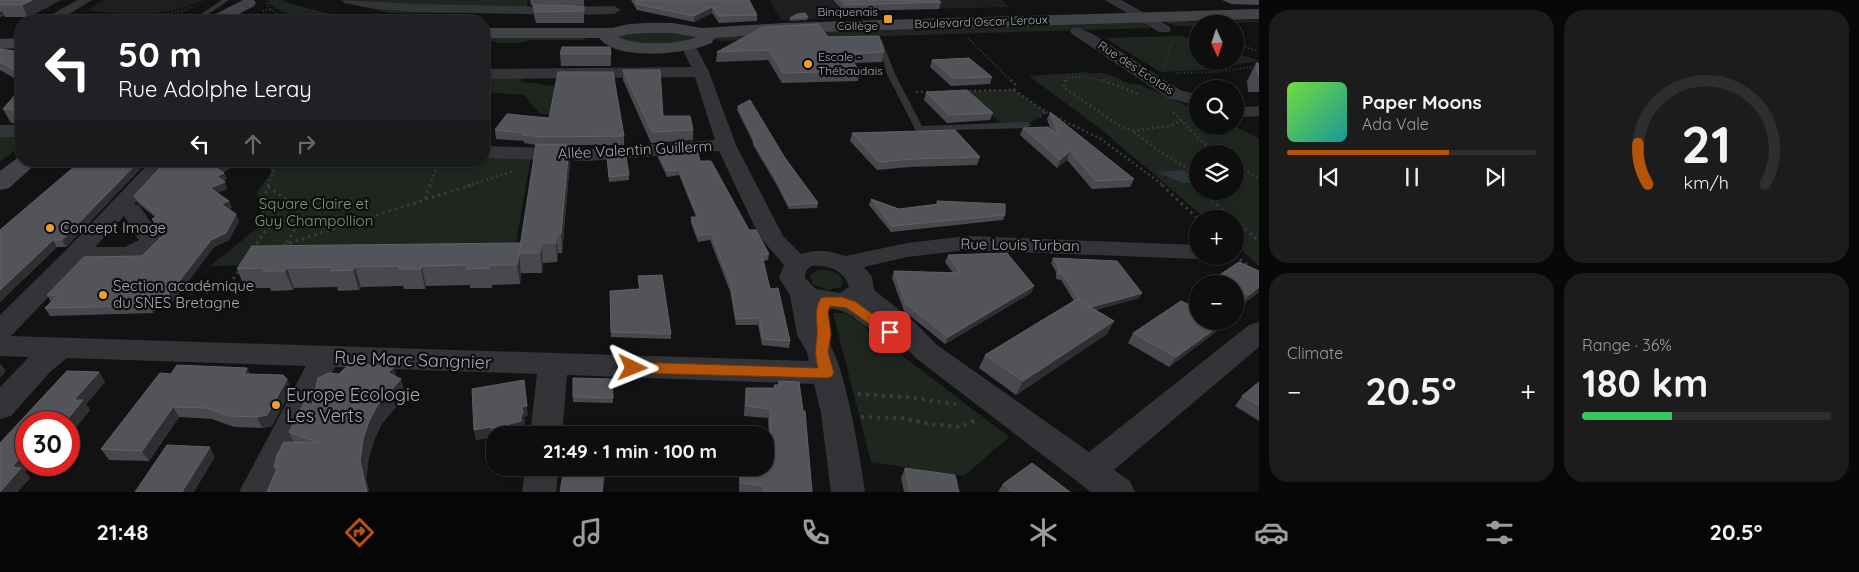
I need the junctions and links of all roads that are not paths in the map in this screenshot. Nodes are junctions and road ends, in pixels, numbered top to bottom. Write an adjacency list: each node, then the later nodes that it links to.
1 (86, 0): 8 (street)
2 (226, 0): 9 (lane)
3 (348, 0): 6 (street)
4 (1111, 0): 12 (street)
5 (251, 2): 10 (main road); 11 (main road)
6 (612, 5): 15 (street)
7 (1259, 14): 12 (main road, Boulevard Oscar Leroux)
8 (59, 15)
9 (212, 15)
10 (218, 15)
11 (237, 15)
12 (1142, 17): 18 (street); 23 (main road, Boulevard Oscar Leroux)
13 (1259, 26): 14 (main road)
14 (1244, 27)
15 (636, 29): 20 (main road); 23 (main road)
16 (1189, 30): 18 (main road, Boulevard Oscar Leroux)
17 (1077, 32): 18 (main road, Boulevard Oscar Leroux); 21 (main road, Boulevard Oscar Leroux); 25 (street, Rue des Ecotais)
18 (1169, 33)
19 (490, 34): 20 (main road)
20 (612, 37): 22 (main road); 23 (main road)
21 (878, 38): 23 (main road, Boulevard Oscar Leroux); 26 (lane)
22 (490, 44)
23 (697, 51): 24 (street); 29 (street)
24 (490, 73)
25 (1189, 98)
26 (1027, 125)
27 (0, 131): 28 (street)
28 (15, 131)
29 (726, 145): 30 (street, Allée Valentin Guillerm); 37 (street)
30 (490, 158)
31 (20, 167): 33 (main road)
32 (156, 167): 34 (street)
33 (0, 183)
34 (119, 208): 36 (street); 36 (street)
35 (1189, 252): 38 (street, Rue Louis Turban)
36 (75, 255): 40 (street)
37 (806, 261): 38 (street); 39 (street)
38 (845, 264): 39 (street)
39 (833, 297): 46 (street); 49 (street)
40 (0, 331)
41 (1256, 341): 49 (street)
42 (0, 346): 43 (street, Rue Marc Sangnier)
43 (61, 348): 44 (street, Rue Marc Sangnier); 47 (street)
44 (326, 357): 45 (street, Rue Marc Sangnier); 51 (street)
45 (553, 365): 46 (street, Rue Marc Sangnier); 48 (street)
46 (826, 373): 53 (street)
47 (0, 407)
48 (547, 426)
49 (1088, 471): 54 (street)
50 (541, 476): 52 (street)
51 (256, 492)
52 (538, 492)
53 (848, 492)
54 (1118, 492)

